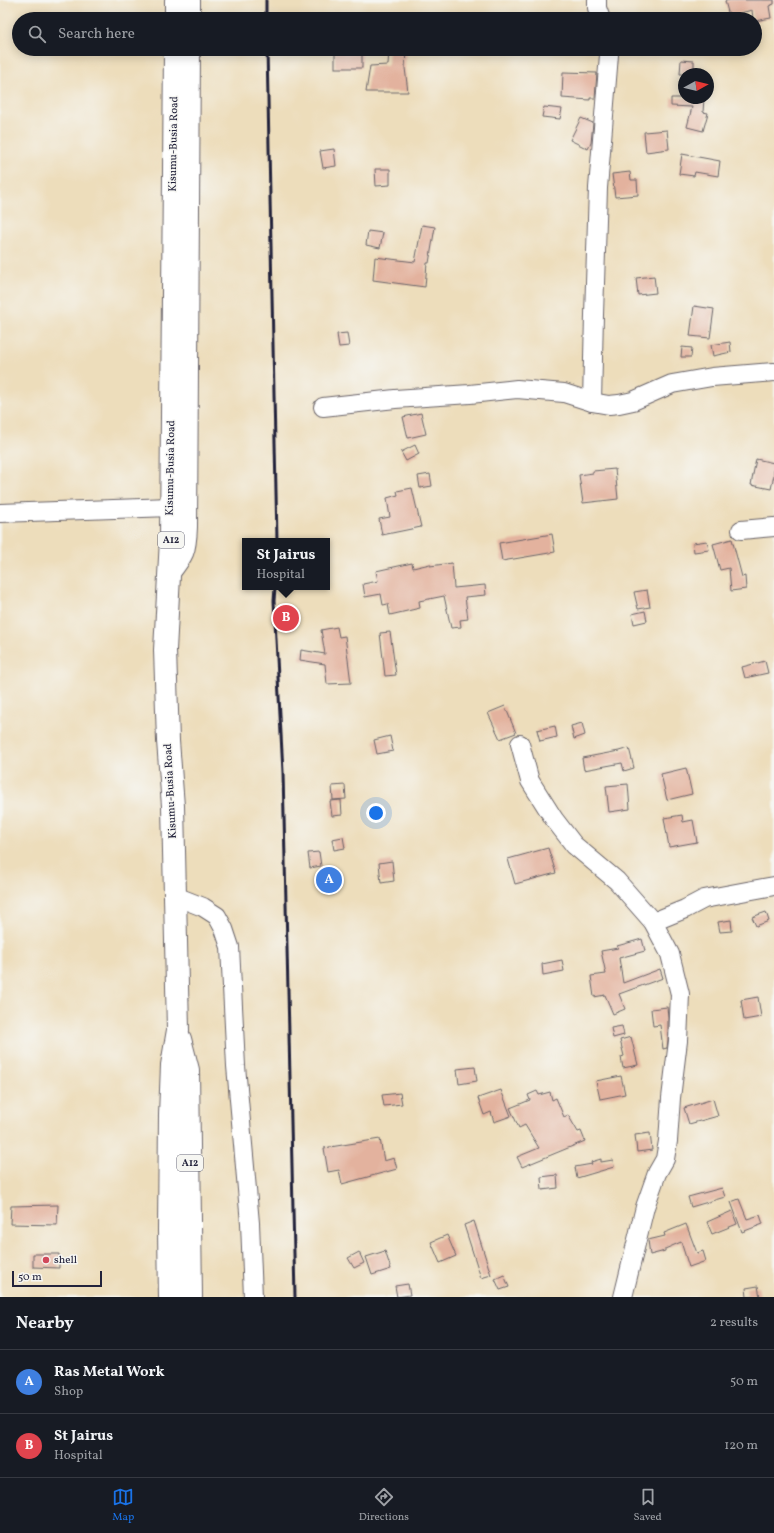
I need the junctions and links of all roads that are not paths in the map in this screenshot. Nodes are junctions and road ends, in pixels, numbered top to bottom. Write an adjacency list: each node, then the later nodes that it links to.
1 (176, 0): 4 (highway)
2 (191, 0): 5 (street)
3 (597, 0): 6 (street)
4 (176, 12)
5 (191, 12)
6 (598, 12)
7 (175, 56): 13 (highway, Kisumu-Busia Road / A12)
8 (191, 56): 17 (street)
9 (609, 56): 11 (street)
10 (774, 372): 11 (street)
11 (592, 402): 12 (street)
12 (323, 407)
13 (171, 507): 14 (street); 17 (highway, Kisumu-Busia Road / A12)
14 (0, 513)
15 (774, 528): 16 (street)
16 (741, 530)
17 (170, 574): 20 (highway, Kisumu-Busia Road / A12)
18 (520, 744): 21 (street)
19 (774, 886): 21 (street)
20 (175, 896): 22 (highway, Kisumu-Busia Road / A12); 25 (street)
21 (653, 922): 26 (street)
22 (178, 1030): 23 (highway, A12); 24 (highway, A12)
23 (170, 1297)
24 (190, 1297)
25 (253, 1297)
26 (623, 1297)

